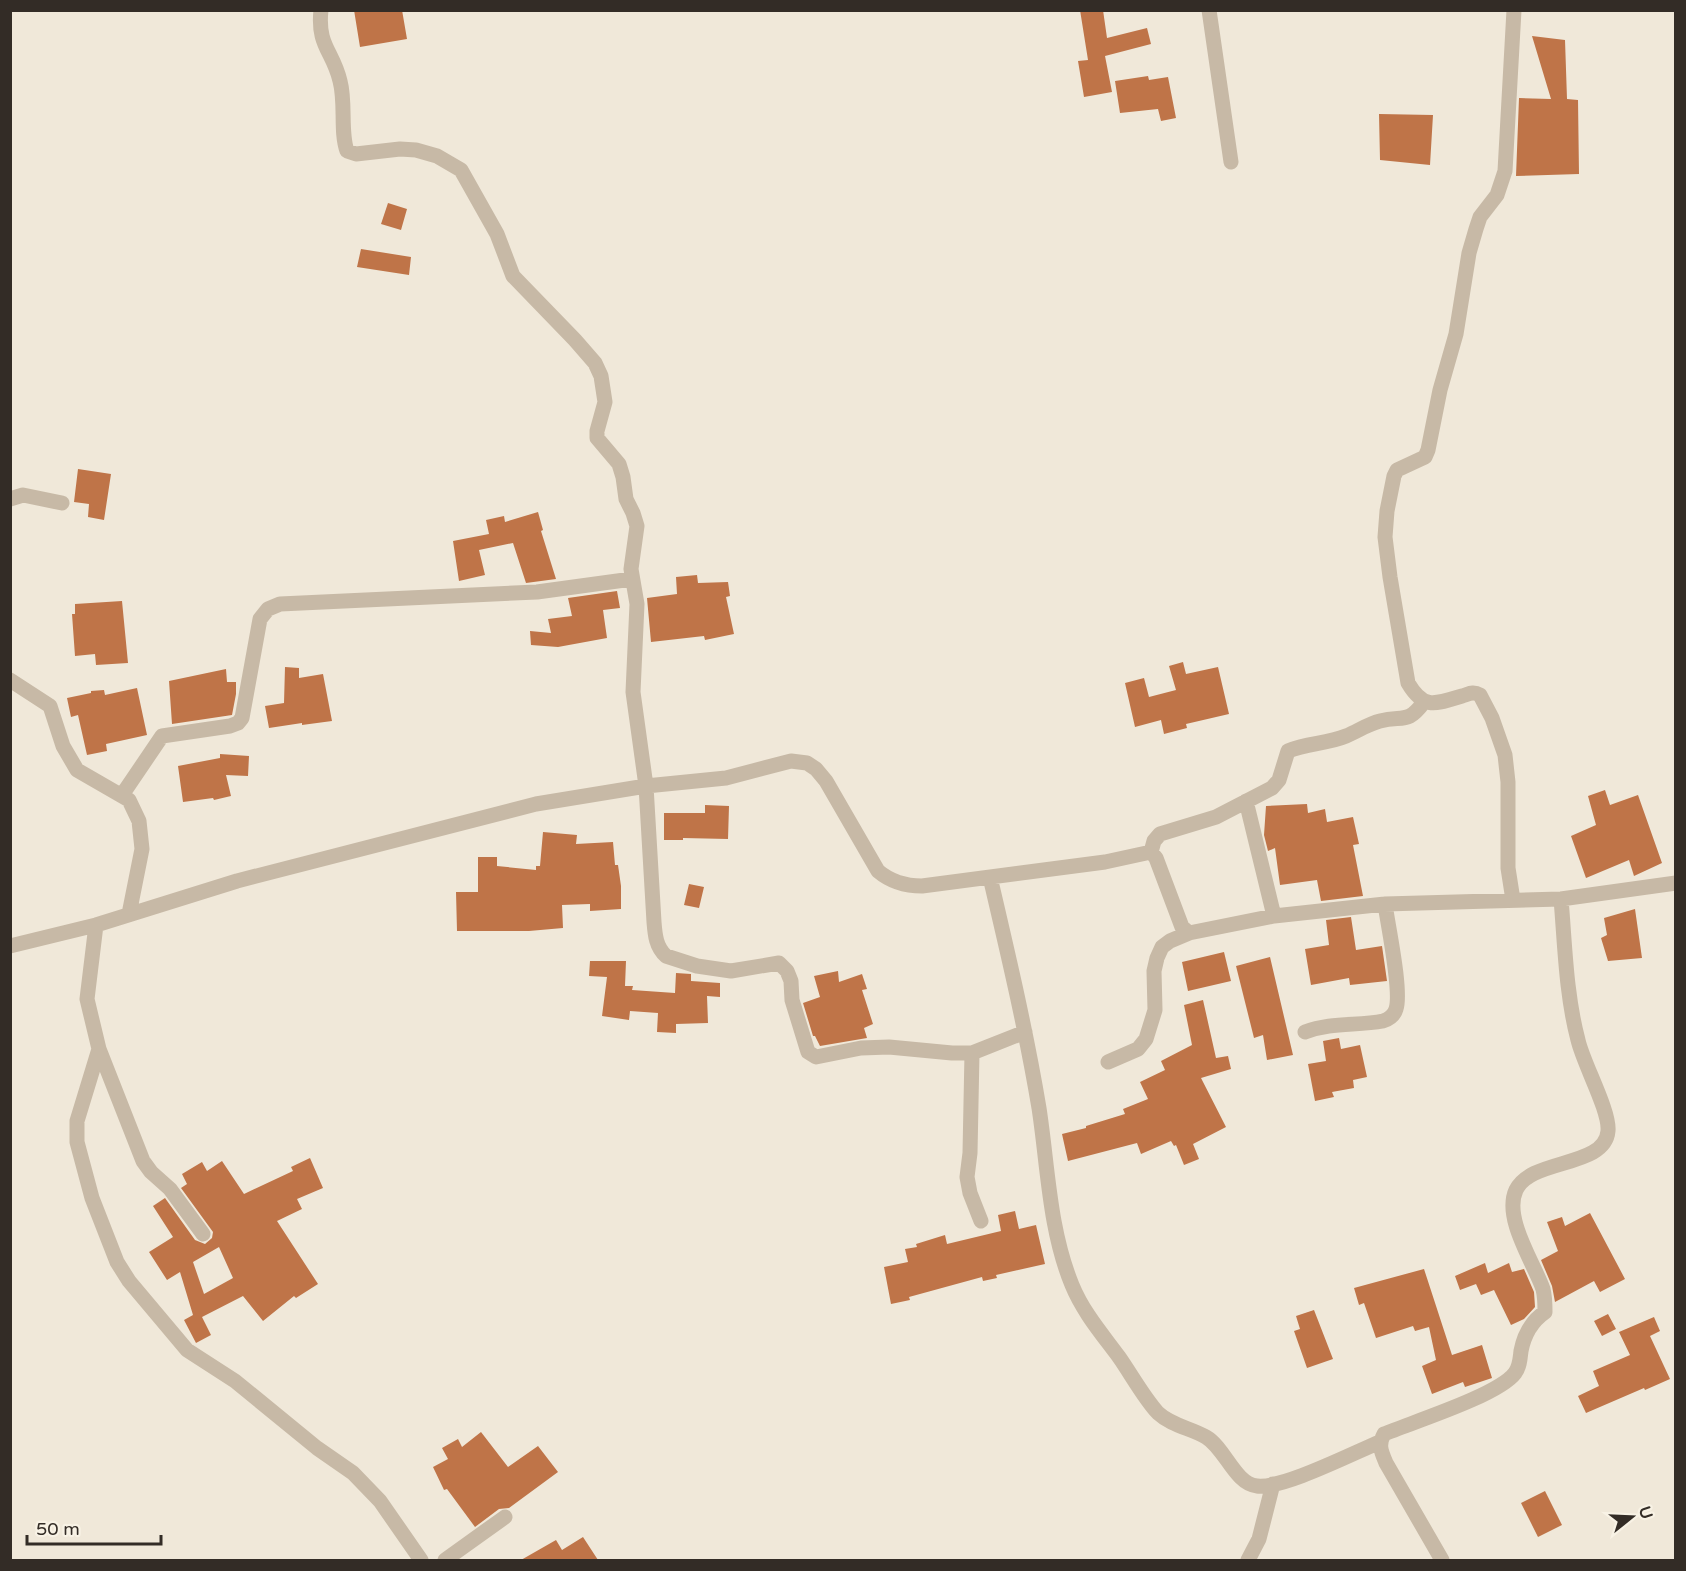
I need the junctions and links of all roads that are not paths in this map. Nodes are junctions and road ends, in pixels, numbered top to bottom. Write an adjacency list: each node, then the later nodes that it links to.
1 (321, 10): 7 (street)
2 (1209, 10): 4 (street)
3 (1514, 10): 9 (street)
4 (1231, 162)
5 (10, 499): 6 (street)
6 (62, 503)
7 (632, 579): 10 (street); 11 (street)
8 (10, 680): 11 (street)
9 (1424, 702): 12 (street); 17 (street)
10 (646, 786): 14 (street); 19 (street); 27 (street)
11 (122, 795): 19 (street)
12 (1246, 801): 13 (street); 20 (street)
13 (1151, 852): 14 (street); 22 (street)
14 (990, 877): 24 (street)
15 (1676, 883): 16 (street)
16 (1561, 899): 17 (street); 31 (street)
17 (1514, 900): 18 (street)
18 (1385, 904): 20 (street); 25 (street)
19 (129, 914): 21 (street)
20 (1274, 916): 22 (street)
21 (96, 925): 23 (street); 26 (street)
22 (1189, 933): 28 (street)
23 (10, 946)
24 (1025, 1032): 27 (street); 32 (street)
25 (1305, 1032)
26 (99, 1049): 30 (street); 34 (street)
27 (972, 1053): 29 (street)
28 (1108, 1062)
29 (981, 1221)
30 (203, 1234)
31 (1380, 1442): 32 (street); 37 (street)
32 (1273, 1484): 36 (street)
33 (505, 1517): 35 (street)
34 (421, 1560)
35 (445, 1560)
36 (1248, 1560)
37 (1442, 1560)

